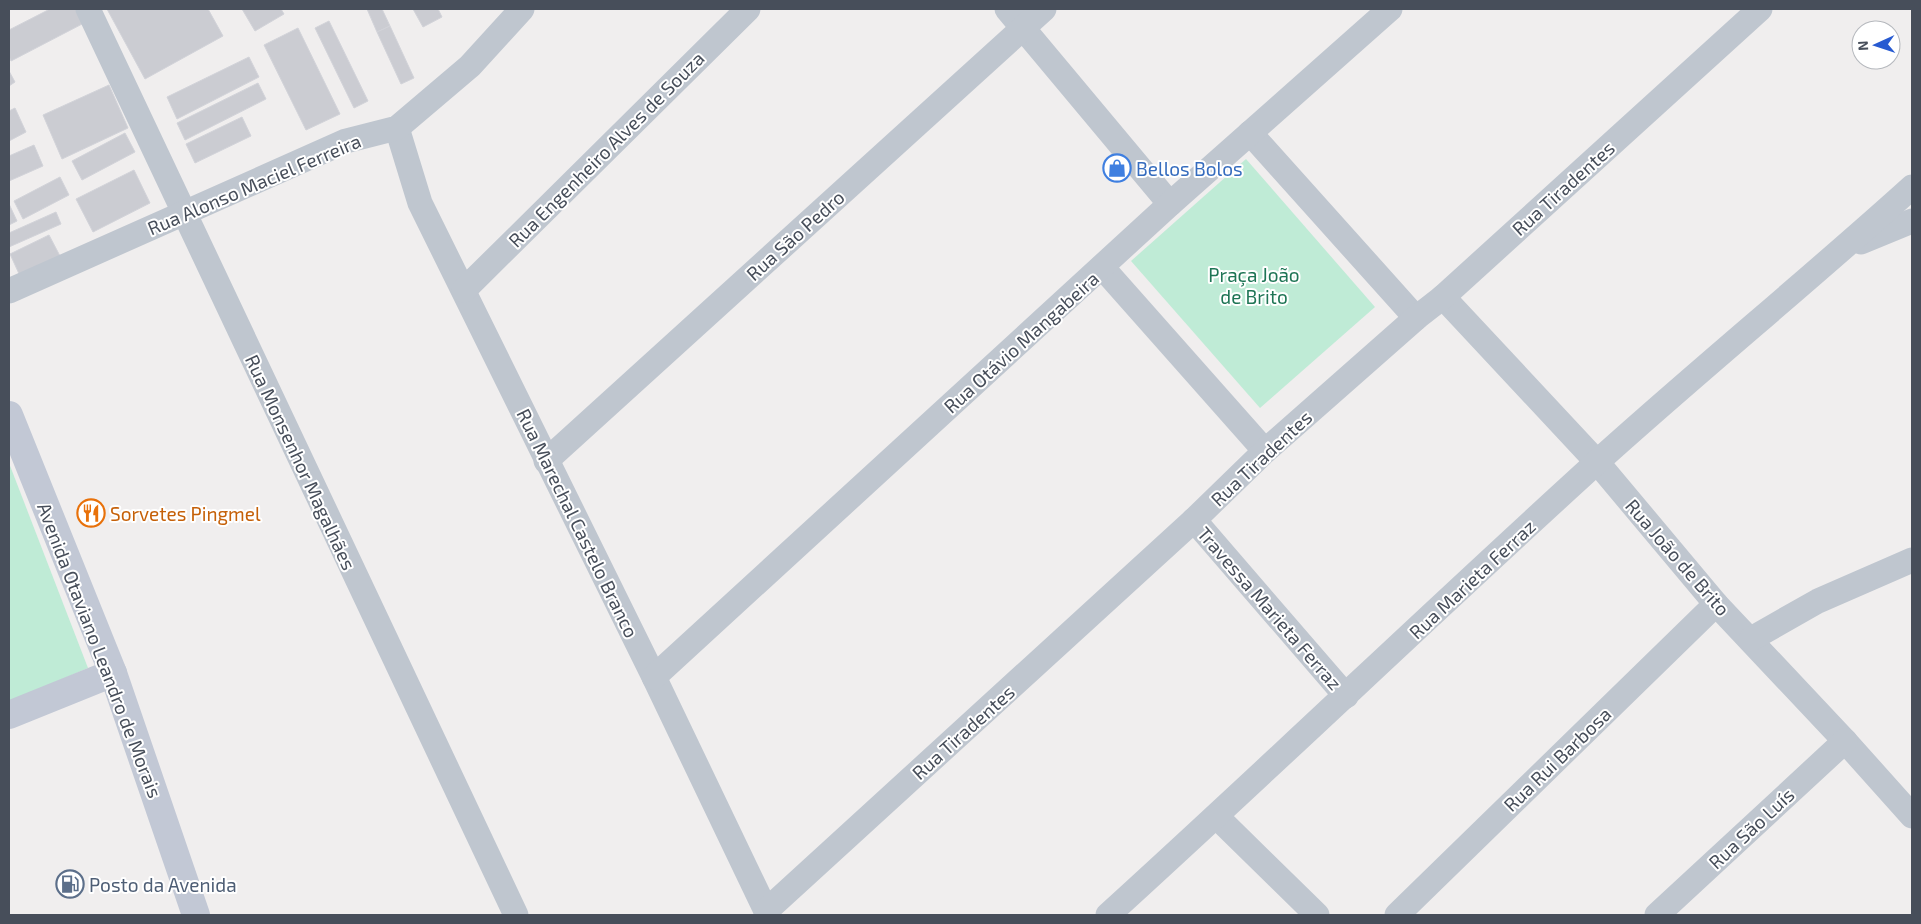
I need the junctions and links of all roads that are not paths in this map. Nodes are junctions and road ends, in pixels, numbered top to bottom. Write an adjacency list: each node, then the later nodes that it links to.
1 (88, 9): 13 (street, Rua Monsenhor Magalhães)
2 (522, 9): 9 (street, Rua Alonso Maciel Ferreira)
3 (748, 9): 17 (street, Rua Engenheiro Alves de Souza)
4 (1007, 9): 8 (street)
5 (1044, 9): 8 (street, Rua São Pedro)
6 (1390, 9): 10 (street, Rua Otávio Mangabeira)
7 (1760, 9): 19 (street, Rua Tiradentes)
8 (1023, 27): 12 (street); 23 (street, Rua São Pedro)
9 (398, 128): 13 (street, Rua Alonso Maciel Ferreira); 17 (street, Rua Marechal Castelo Branco)
10 (1250, 133): 12 (street, Rua Otávio Mangabeira); 20 (street)
11 (1912, 187): 15 (street, Rua Marieta Ferraz)
12 (1170, 204): 16 (street, Rua Otávio Mangabeira)
13 (183, 213): 18 (street, Rua Alonso Maciel Ferreira); 38 (street, Rua Monsenhor Magalhães)
14 (1912, 221): 15 (street, Rua Marieta Ferraz)
15 (1843, 250): 24 (street, Rua Marieta Ferraz)
16 (1102, 267): 22 (street); 30 (street, Rua Otávio Mangabeira)
17 (464, 290): 23 (street, Rua Marechal Castelo Branco)
18 (9, 292)
19 (1443, 297): 20 (street, Rua Tiradentes); 24 (street, Rua João de Brito)
20 (1416, 318): 22 (street, Rua Tiradentes)
21 (9, 415): 29 (street, Avenida Otaviano Leandro de Morais)
22 (1265, 451): 25 (street, Rua Tiradentes)
23 (546, 460): 30 (street, Rua Marechal Castelo Branco)
24 (1597, 462): 27 (street, Rua João de Brito); 31 (street, Rua Marieta Ferraz)
25 (1194, 520): 31 (street, Travessa Marieta Ferraz); 36 (street, Rua Tiradentes)
26 (1912, 560): 28 (street)
27 (1716, 604): 28 (street, Rua João de Brito); 41 (street, Rua Rui Barbosa)
28 (1751, 639): 33 (street, Rua João de Brito)
29 (113, 673): 32 (street); 37 (street, Avenida Otaviano Leandro de Morais)
30 (654, 677): 36 (street, Rua Marechal Castelo Branco)
31 (1346, 696): 35 (street, Rua Marieta Ferraz)
32 (9, 715)
33 (1845, 741): 34 (street, Rua João de Brito); 42 (street, Rua São Luís)
34 (1912, 816)
35 (1216, 817): 39 (street, Rua Marieta Ferraz); 40 (street)
36 (767, 913)
37 (196, 915)
38 (516, 915)
39 (1108, 915)
40 (1317, 915)
41 (1397, 915)
42 (1657, 915)

